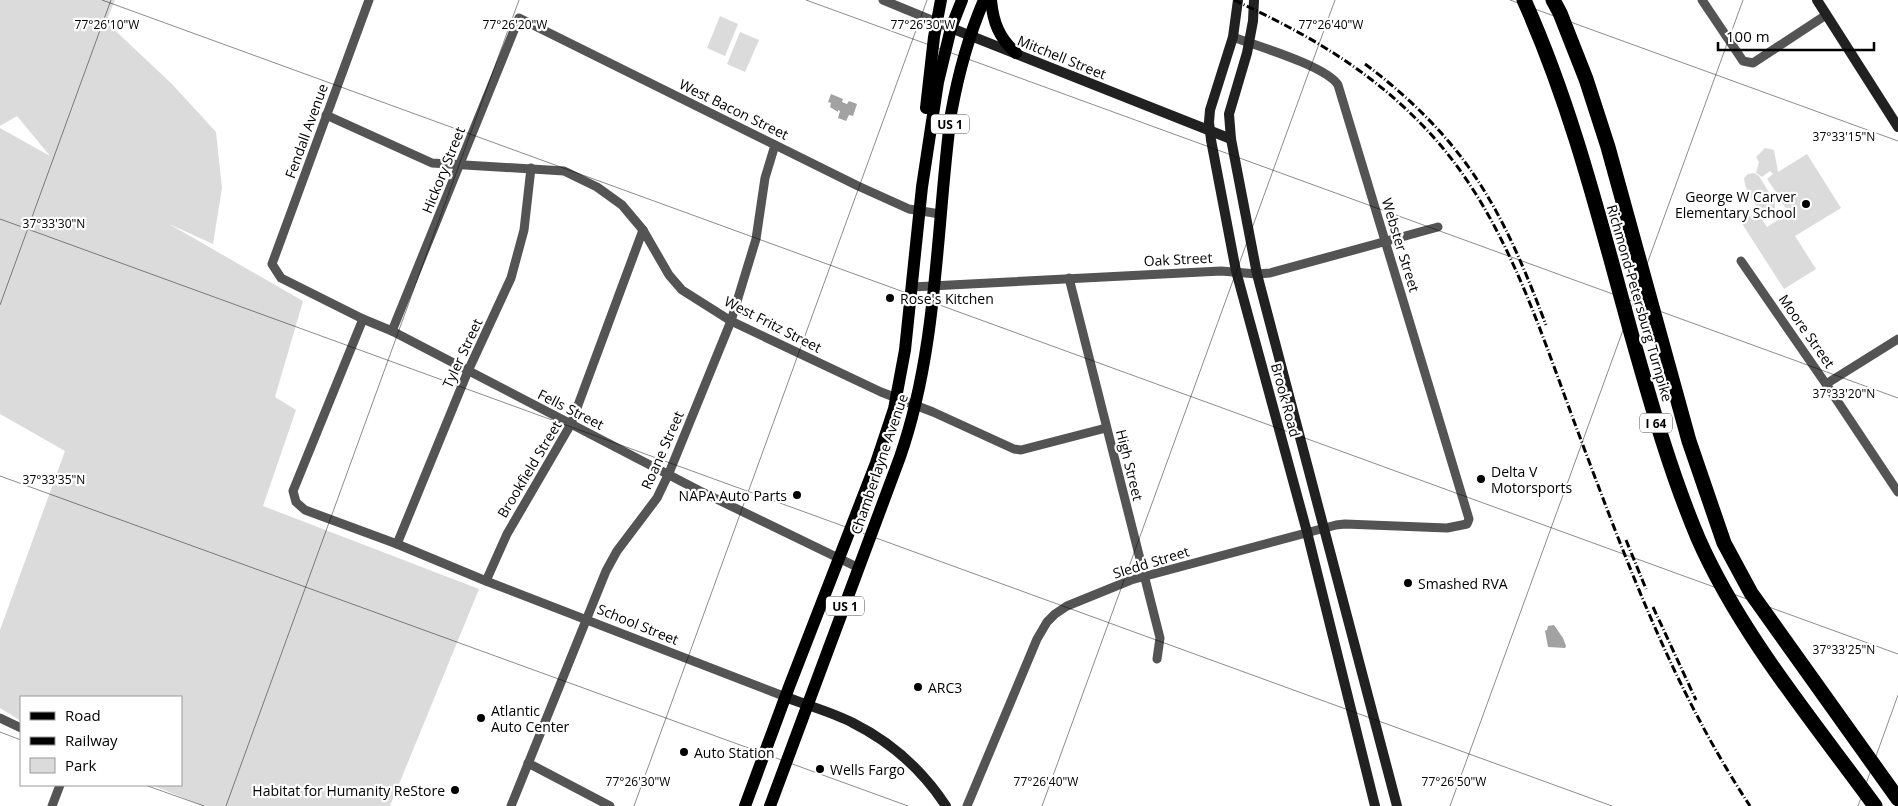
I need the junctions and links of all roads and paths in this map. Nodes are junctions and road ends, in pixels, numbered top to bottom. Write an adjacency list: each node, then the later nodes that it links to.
1 (369, 0): 21 (street, Fendall Avenue)
2 (883, 0): 15 (street, Mitchell Street)
3 (941, 0): 15 (main road, Chamberlayne Avenue)
4 (962, 0): 16 (main road, Chamberlayne Avenue / US 1)
5 (984, 0): 17 (main road, Chamberlayne Avenue / US 1)
6 (991, 0): 20 (main road)
7 (1238, 0): 18 (main road, Brook Road)
8 (1254, 0): 19 (main road, Brook Road)
9 (1524, 0): 79 (highway, Richmond-Petersburg Turnpike / I 64)
10 (1702, 0): 13 (street)
11 (1817, 0): 13 (main road)
12 (1558, 4): 69 (highway, Richmond-Petersburg Turnpike / I 64)
13 (1826, 15): 22 (main road)
14 (519, 18): 26 (street, West Bacon Street); 27 (street, Hickory Street)
15 (937, 22): 16 (street, Mitchell Street); 25 (main road, Chamberlayne Avenue)
16 (951, 28): 17 (main road, Mitchell Street); 25 (main road, Chamberlayne Avenue / US 1)
17 (970, 35): 20 (main road, Mitchell Street); 30 (main road, Chamberlayne Avenue / US 1)
18 (1233, 37): 19 (street, Webster Street); 23 (main road, Brook Road)
19 (1249, 43): 24 (main road, Brook Road); 33 (street, Webster Street)
20 (1016, 53): 23 (main road, Mitchell Street)
21 (326, 115): 27 (street, West Fritz Street); 35 (street, Fendall Avenue)
22 (1898, 128)
23 (1210, 130): 24 (main road, Mitchell Street); 36 (main road, Brook Road)
24 (1231, 139): 37 (main road, Brook Road)
25 (928, 142): 29 (main road, Chamberlayne Avenue / US 1)
26 (775, 145): 29 (street, West Bacon Street); 42 (street, Roane Street)
27 (460, 166): 28 (street, West Fritz Street); 43 (street, Hickory Street)
28 (531, 168): 32 (street, West Fritz Street); 45 (street, Tyler Street)
29 (920, 212): 30 (street, West Bacon Street); 40 (main road, Chamberlayne Avenue / US 1)
30 (940, 214): 39 (main road, Chamberlayne Avenue / US 1)
31 (1438, 228): 33 (street, Oak Street)
32 (643, 230): 42 (street, West Fritz Street); 49 (street, Brookfield Street)
33 (1386, 242): 37 (street, Oak Street); 53 (street, Webster Street)
34 (1742, 261): 46 (street, Moore Street)
35 (275, 270): 41 (street, Fells Street)
36 (1236, 271): 37 (street, Oak Street); 38 (street, Oak Street); 55 (main road, Brook Road)
37 (1257, 274): 54 (main road, Brook Road)
38 (1069, 278): 39 (street, Oak Street); 50 (street, High Street)
39 (933, 286): 40 (street, Oak Street); 48 (main road, Chamberlayne Avenue / US 1)
40 (912, 287): 47 (main road, Chamberlayne Avenue / US 1)
41 (363, 319): 43 (street, Fells Street); 56 (street, School Street)
42 (731, 321): 47 (street, West Fritz Street); 51 (street, Roane Street)
43 (392, 331): 45 (street, Fells Street)
44 (1898, 339): 46 (street)
45 (468, 371): 49 (street, Fells Street); 56 (street, Tyler Street)
46 (1826, 384): 52 (street, Moore Street)
47 (897, 399): 48 (street, West Fritz Street); 57 (main road, Chamberlayne Avenue / US 1)
48 (916, 405): 50 (street, West Fritz Street); 58 (main road, Chamberlayne Avenue / US 1)
49 (572, 424): 51 (street, Fells Street); 60 (street, Brookfield Street)
50 (1106, 428): 59 (street, High Street)
51 (669, 473): 57 (street, Fells Street); 61 (street, Roane Street)
52 (1898, 492)
53 (1467, 524): 54 (street, Sledd Street)
54 (1324, 528): 55 (street, Sledd Street); 78 (main road, Brook Road)
55 (1307, 532): 59 (street, Sledd Street); 77 (main road, Brook Road)
56 (396, 544): 60 (street, School Street)
57 (840, 559): 58 (street, Fells Street); 63 (main road, Chamberlayne Avenue / US 1)
58 (859, 568): 64 (main road, Chamberlayne Avenue / US 1)
59 (1144, 576): 62 (street, High Street); 76 (street, Sledd Street)
60 (486, 581): 61 (street, School Street)
61 (586, 619): 63 (street, School Street); 67 (street, Roane Street)
62 (1156, 659)
63 (786, 697): 64 (main road, School Street); 73 (main road, Chamberlayne Avenue / US 1)
64 (808, 706): 74 (main road, Chamberlayne Avenue / US 1); 75 (main road, School Street)
65 (0, 718): 66 (street)
66 (20, 728)
67 (528, 764): 71 (street, Roane Street); 72 (street)
68 (60, 786): 70 (street)
69 (1898, 799)
70 (52, 806)
71 (511, 806)
72 (610, 806)
73 (745, 806)
74 (770, 806)
75 (946, 806)
76 (966, 806)
77 (1375, 806)
78 (1397, 806)
79 (1875, 806)

